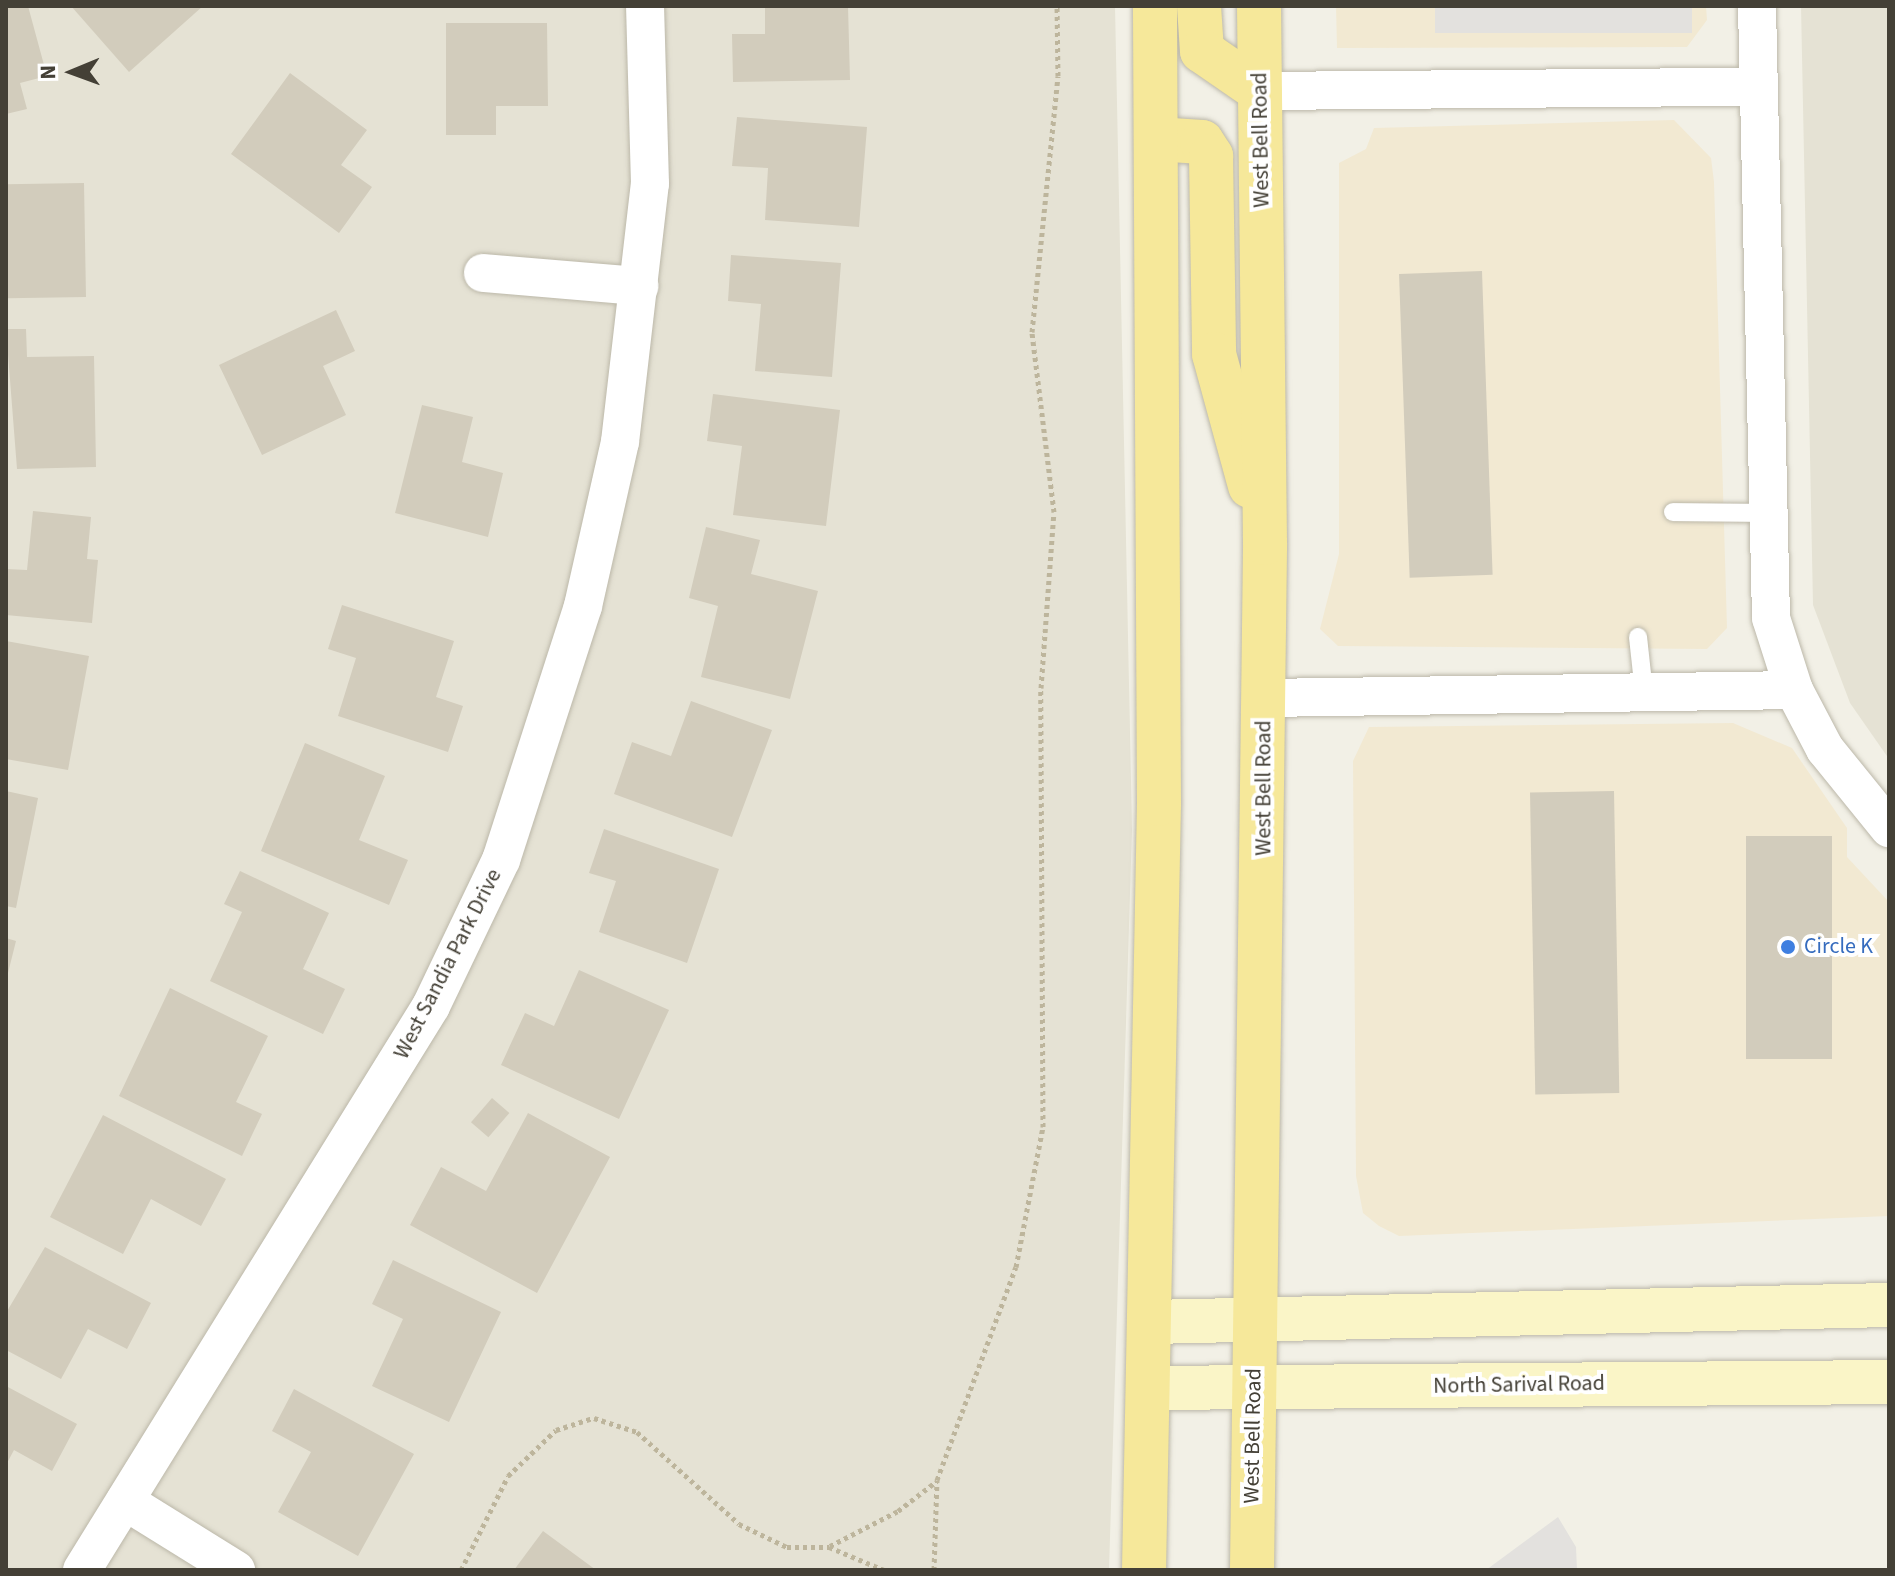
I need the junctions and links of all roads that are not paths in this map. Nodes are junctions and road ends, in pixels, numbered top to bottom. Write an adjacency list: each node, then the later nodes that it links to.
1 (645, 6): 10 (street, West Sandia Park Drive)
2 (1155, 6): 8 (main road)
3 (1199, 6): 7 (main road)
4 (1259, 6): 7 (main road, West Bell Road)
5 (1757, 6): 6 (street)
6 (1758, 87): 7 (street); 12 (street)
7 (1260, 91): 13 (main road, West Bell Road)
8 (1156, 139): 13 (main road); 20 (main road)
9 (483, 273): 10 (street)
10 (639, 286): 25 (street, West Sandia Park Drive)
11 (1673, 512): 12 (lane)
12 (1764, 513): 15 (street)
13 (1265, 543): 17 (main road, West Bell Road)
14 (1638, 637): 16 (lane)
15 (1794, 690): 16 (street); 18 (street)
16 (1644, 692): 17 (street)
17 (1264, 698): 21 (main road, West Bell Road)
18 (1889, 828)
19 (1889, 1305): 21 (main road)
20 (1151, 1322): 21 (main road); 23 (main road)
21 (1255, 1322): 24 (main road, West Bell Road)
22 (1889, 1382): 24 (main road, North Sarival Road)
23 (1148, 1388): 24 (main road, North Sarival Road); 28 (main road)
24 (1254, 1388): 29 (main road, West Bell Road)
25 (125, 1501): 26 (street, West Sandia Park Drive); 27 (street)
26 (82, 1570)
27 (236, 1570)
28 (1144, 1570)
29 (1252, 1570)

